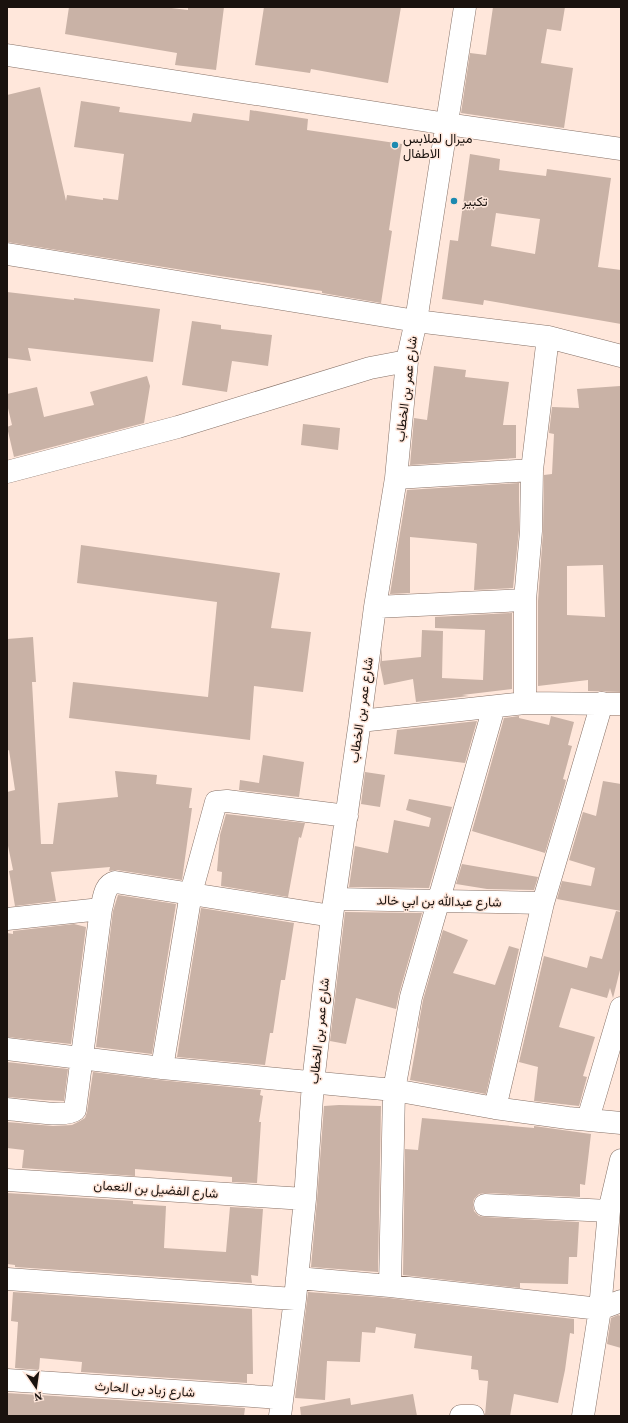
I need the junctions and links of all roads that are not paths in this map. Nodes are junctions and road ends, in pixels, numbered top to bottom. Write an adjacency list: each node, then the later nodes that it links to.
1 (465, 7): 3 (street, شارع عمر بن الخطاب)
2 (7, 55): 3 (street)
3 (447, 124): 4 (street); 6 (street, شارع عمر بن الخطاب)
4 (621, 149)
5 (7, 254): 6 (street)
6 (416, 321): 7 (street); 9 (street, شارع عمر بن الخطاب)
7 (548, 337): 8 (street); 10 (street)
8 (621, 356)
9 (407, 361): 11 (street); 12 (street, شارع عمر بن الخطاب)
10 (532, 470): 12 (street); 13 (street)
11 (7, 472)
12 (396, 478): 14 (street, شارع عمر بن الخطاب)
13 (525, 600): 14 (street); 15 (street)
14 (375, 607): 18 (street, شارع عمر بن الخطاب)
15 (525, 703): 16 (street); 17 (street)
16 (612, 704): 22 (street)
17 (494, 707): 18 (street); 21 (street)
18 (360, 721): 19 (street, شارع عمر بن الخطاب)
19 (346, 816): 20 (street); 23 (street, شارع عمر بن الخطاب)
20 (190, 893): 23 (street, شارع عبدالله بن ابي خالد); 24 (street, شارع عبدالله بن ابي خالد); 29 (street)
21 (438, 902): 22 (street, شارع عبدالله بن ابي خالد); 23 (street, شارع عبدالله بن ابي خالد); 31 (street)
22 (543, 903): 32 (street)
23 (333, 907): 30 (street, شارع عمر بن الخطاب)
24 (101, 909): 25 (street); 28 (street, شارع عبدالله بن ابي خالد)
25 (7, 919)
26 (621, 1008): 34 (street)
27 (7, 1049): 28 (street)
28 (81, 1058): 29 (street); 33 (street, شارع عبدالله بن ابي خالد)
29 (162, 1068): 30 (street)
30 (313, 1082): 31 (street); 38 (street, شارع عمر بن الخطاب)
31 (394, 1090): 32 (street); 43 (street)
32 (495, 1108): 34 (street)
33 (7, 1109)
34 (588, 1119): 35 (street)
35 (621, 1123)
36 (621, 1160): 40 (street)
37 (7, 1180): 38 (street, شارع الفضيل بن النعمان)
38 (305, 1199): 41 (street, شارع عمر بن الخطاب)
39 (485, 1205): 40 (street)
40 (609, 1211): 46 (street)
41 (297, 1278): 43 (street); 44 (street, شارع عمر بن الخطاب)
42 (7, 1279): 44 (street)
43 (390, 1286): 46 (street)
44 (295, 1299): 48 (street, شارع عمر بن الخطاب)
45 (621, 1301): 46 (street)
46 (600, 1309): 51 (street)
47 (7, 1380): 48 (street, شارع زياد بن الحارث)
48 (281, 1407)
49 (461, 1416): 50 (street)
50 (473, 1416)
51 (583, 1416)

